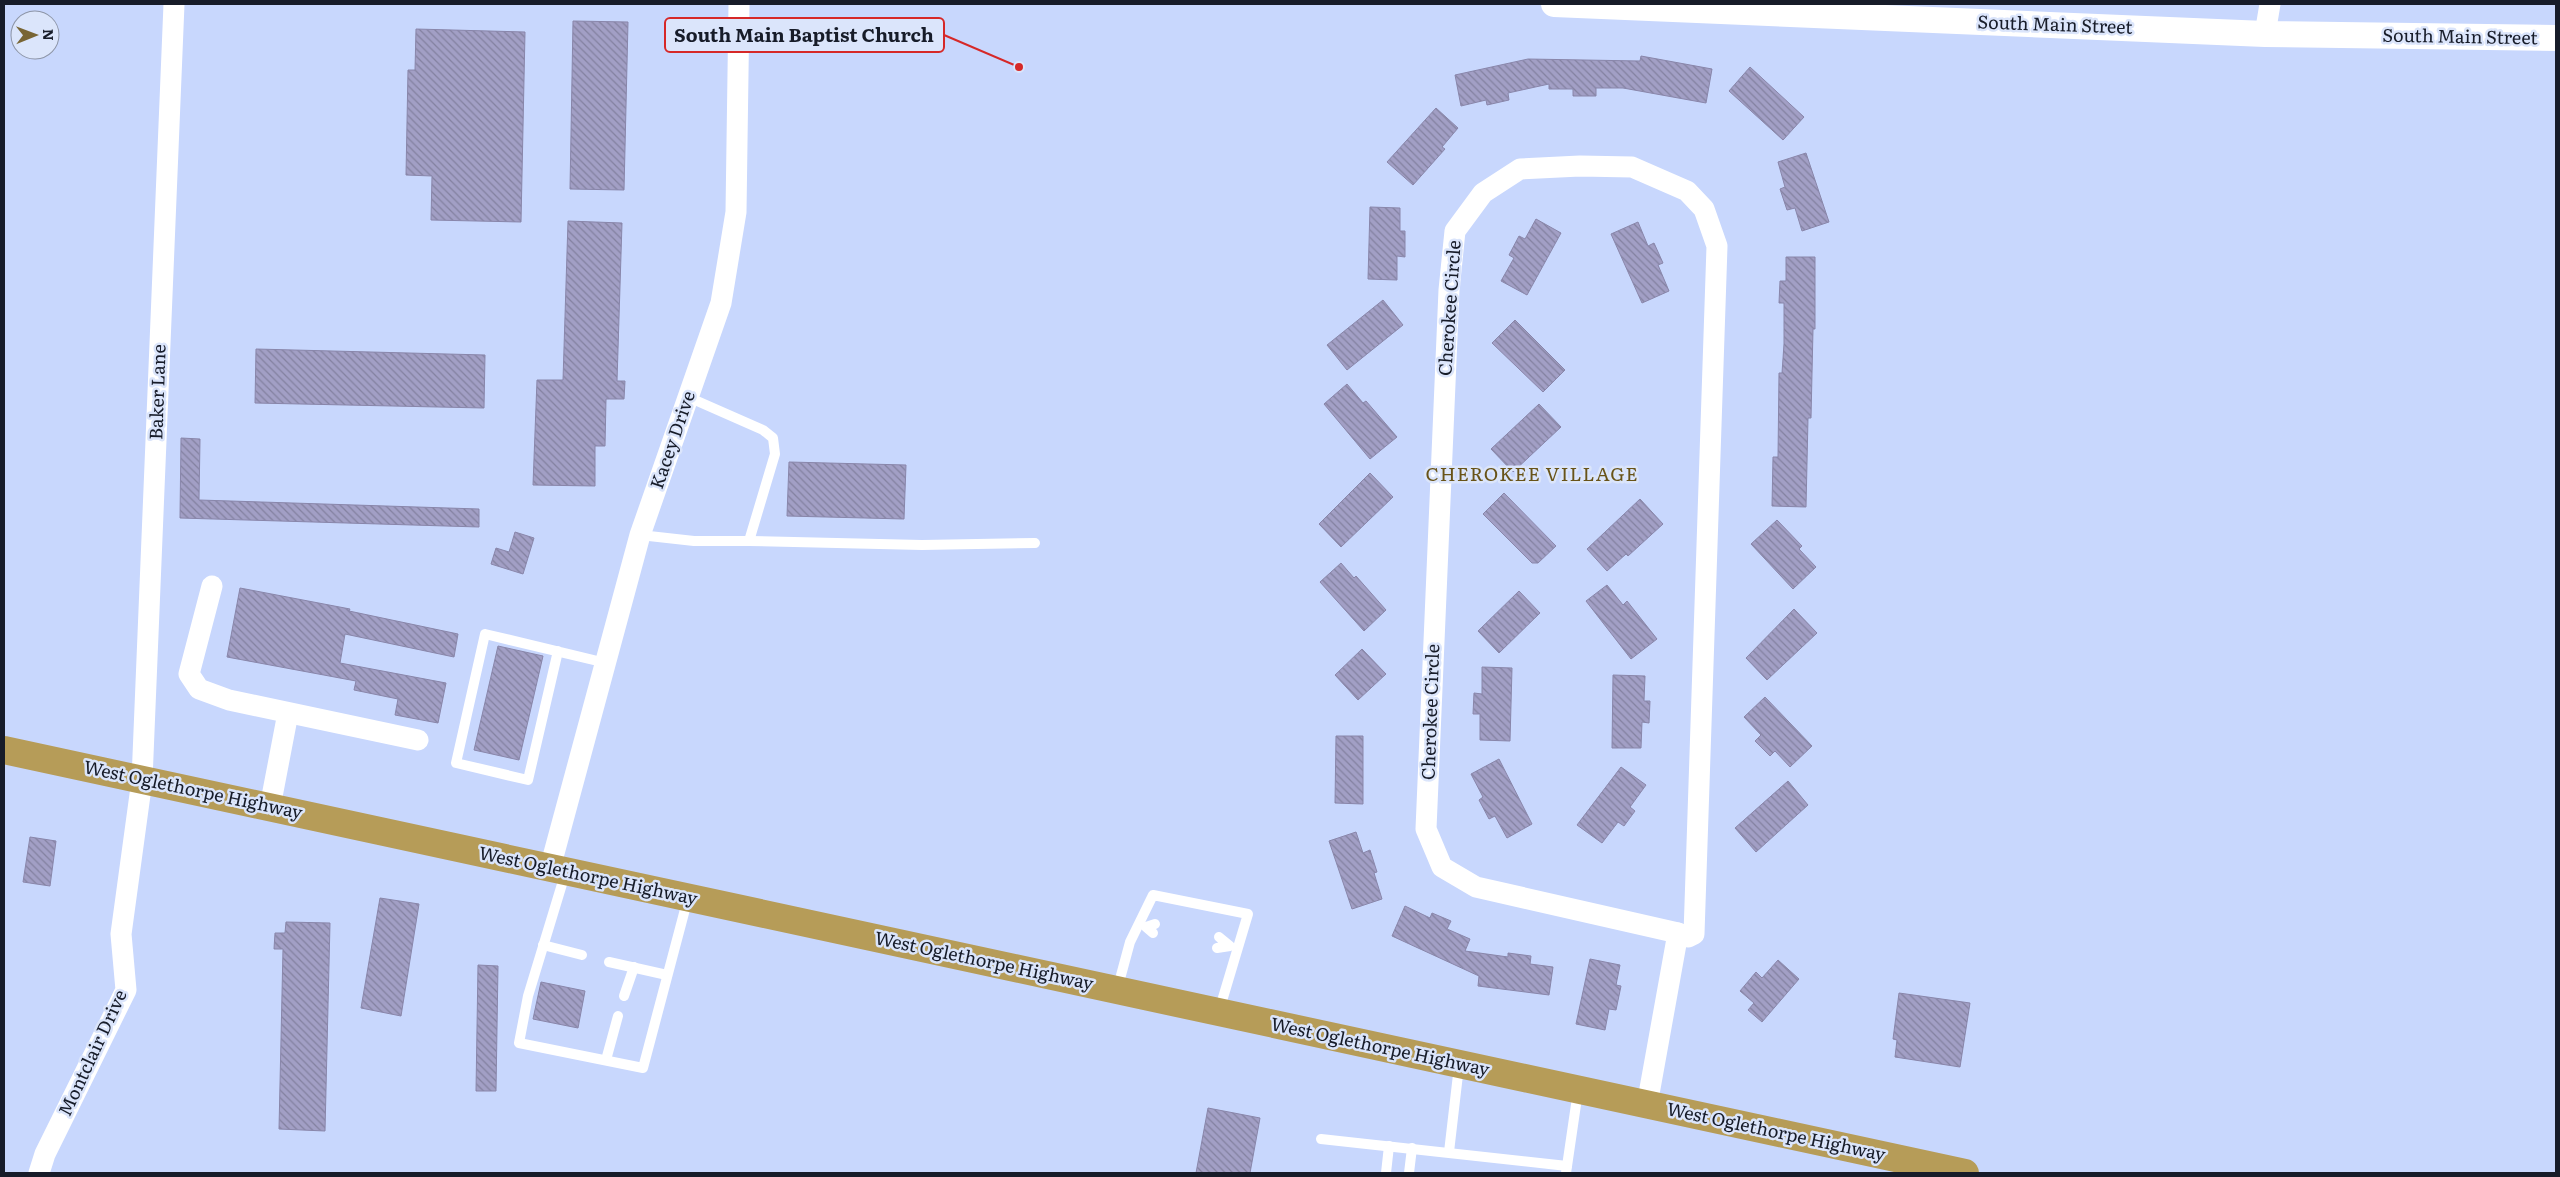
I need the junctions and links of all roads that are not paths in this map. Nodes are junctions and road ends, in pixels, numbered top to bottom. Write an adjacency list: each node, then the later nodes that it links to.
1 (174, 4): 18 (street, Baker Lane)
2 (739, 4): 8 (street, Kacey Drive)
3 (1554, 4): 5 (street, South Main Street)
4 (2270, 4): 6 (street)
5 (1618, 5): 6 (street, South Main Street)
6 (2265, 34): 7 (street, South Main Street)
7 (2556, 38)
8 (688, 396): 9 (street, Kacey Drive); 10 (lane)
9 (640, 535): 10 (lane); 14 (street, Kacey Drive)
10 (749, 541): 11 (lane)
11 (1034, 543)
12 (212, 586): 15 (street)
13 (558, 651): 13 (lane); 14 (lane)
14 (606, 663): 20 (street, Kacey Drive)
15 (288, 712): 16 (street); 19 (street)
16 (418, 740)
17 (4, 750): 18 (highway, West Oglethorpe Highway)
18 (142, 780): 19 (highway, West Oglethorpe Highway); 44 (street, Montclair Drive)
19 (270, 807): 20 (highway, West Oglethorpe Highway)
20 (558, 869): 21 (highway, West Oglethorpe Highway); 24 (lane)
21 (688, 898): 29 (lane); 30 (highway, West Oglethorpe Highway)
22 (1678, 933): 22 (street, Cherokee Circle); 37 (street)
23 (1218, 943): 25 (lane)
24 (543, 945): 26 (lane); 34 (lane)
25 (1234, 947): 30 (lane); 32 (lane)
26 (582, 955)
27 (608, 962): 28 (lane)
28 (634, 967): 29 (lane); 31 (lane)
29 (668, 975): 34 (lane)
30 (1117, 990): 32 (highway, West Oglethorpe Highway)
31 (624, 996)
32 (1218, 1012): 35 (highway, West Oglethorpe Highway)
33 (618, 1016): 34 (lane)
34 (606, 1060)
35 (1460, 1064): 36 (highway, West Oglethorpe Highway); 41 (lane)
36 (1578, 1090): 37 (highway, West Oglethorpe Highway); 43 (lane)
37 (1647, 1104): 42 (highway, West Oglethorpe Highway)
38 (1321, 1139): 39 (lane)
39 (1389, 1146): 40 (lane); 45 (lane)
40 (1412, 1148): 41 (lane); 46 (lane)
41 (1450, 1152): 43 (lane)
42 (1902, 1166): 47 (highway, West Oglethorpe Highway)
43 (1567, 1170)
44 (39, 1173)
45 (1386, 1173)
46 (1409, 1173)
47 (1965, 1173)

